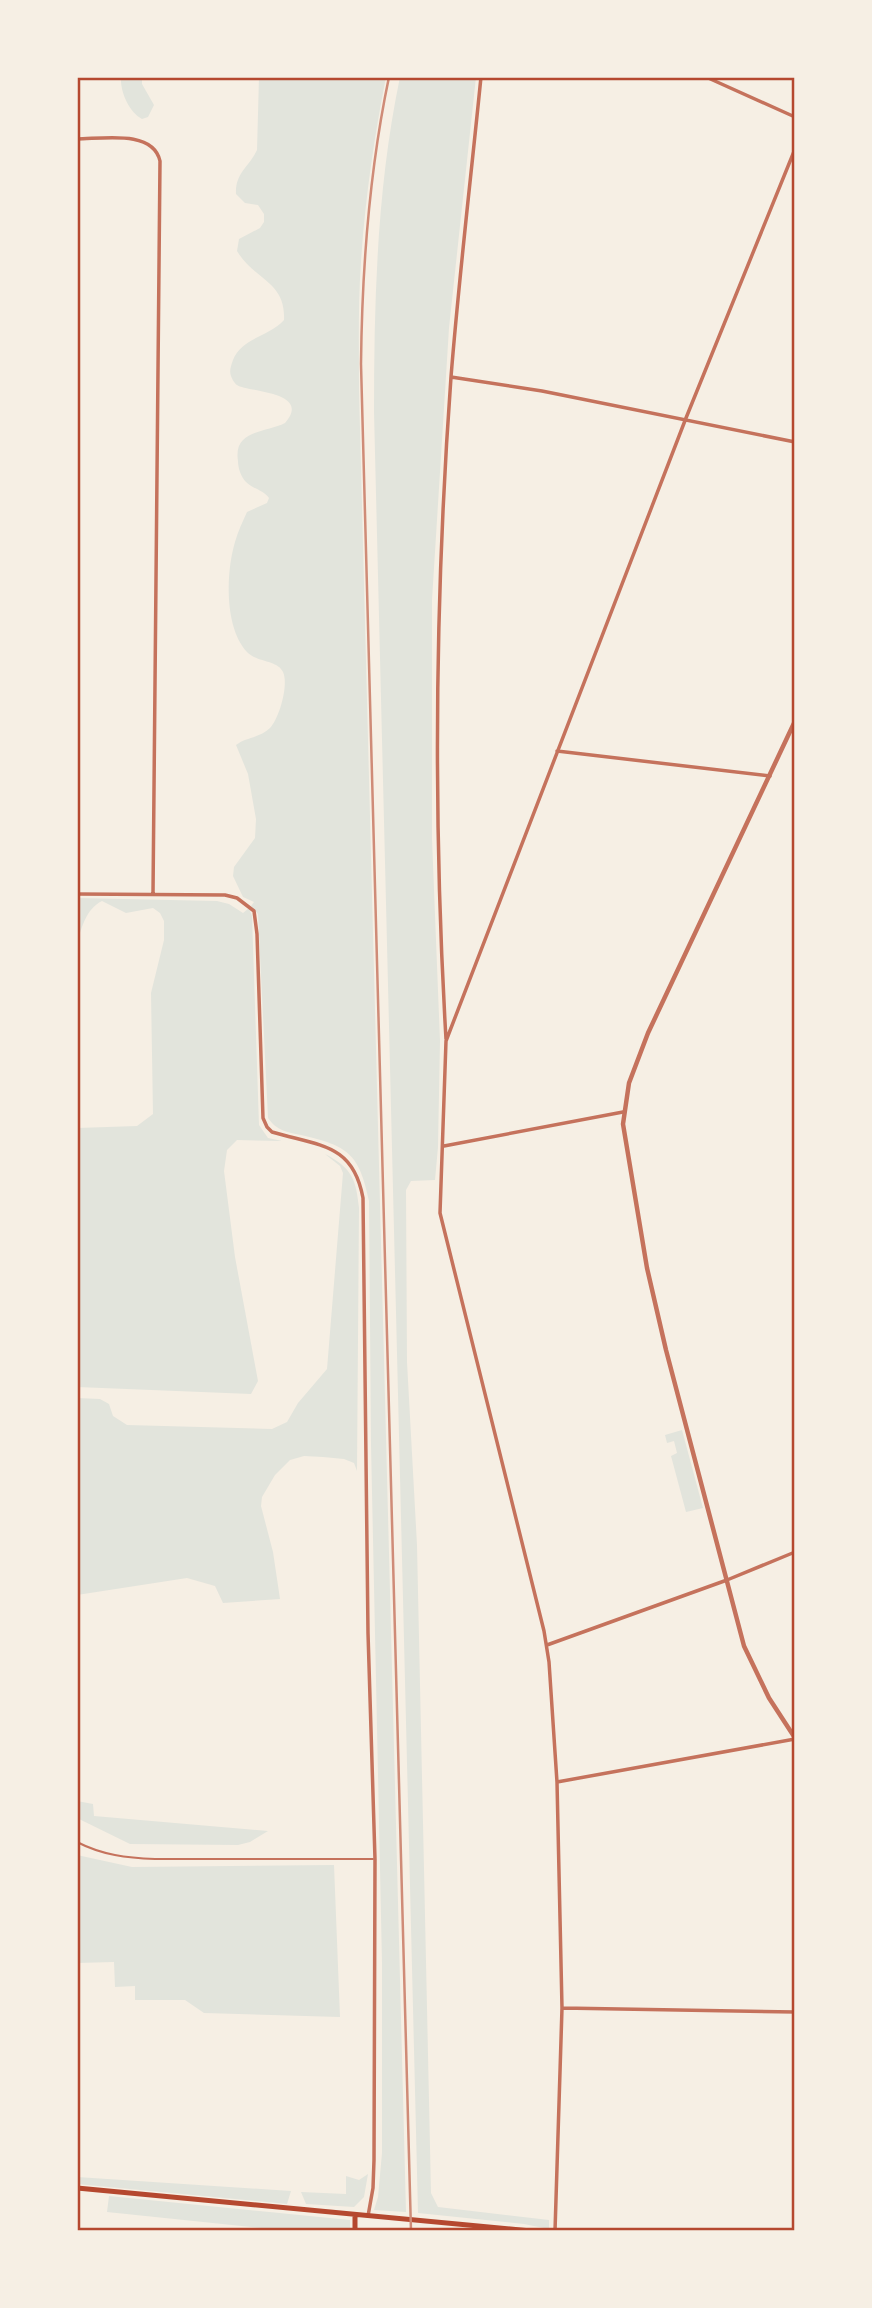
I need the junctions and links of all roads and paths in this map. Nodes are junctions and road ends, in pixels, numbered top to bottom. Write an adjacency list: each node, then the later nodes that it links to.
1 (481, 77): 6 (street)
2 (706, 77): 3 (street)
3 (795, 117)
4 (77, 139): 13 (street)
5 (795, 149): 7 (street)
6 (451, 377): 7 (street); 14 (street)
7 (686, 418): 8 (street); 10 (street)
8 (795, 442)
9 (795, 721): 11 (street)
10 (557, 751): 11 (street); 14 (street)
11 (770, 776): 15 (street)
12 (77, 894): 13 (street)
13 (153, 895): 23 (street)
14 (446, 1041): 16 (street)
15 (623, 1112): 16 (street); 18 (street)
16 (443, 1146): 19 (street)
17 (795, 1552): 18 (street)
18 (727, 1580): 19 (street); 20 (street)
19 (547, 1645): 21 (street)
20 (795, 1738): 21 (street)
21 (557, 1782): 24 (street)
22 (77, 1842): 23 (lane)
23 (374, 1859): 28 (street)
24 (562, 2008): 25 (street); 31 (street)
25 (795, 2012)
26 (77, 2188): 27 (main road)
27 (355, 2215): 28 (main road); 29 (main road)
28 (368, 2216): 30 (main road)
29 (355, 2231)
30 (531, 2231)
31 (555, 2231)

